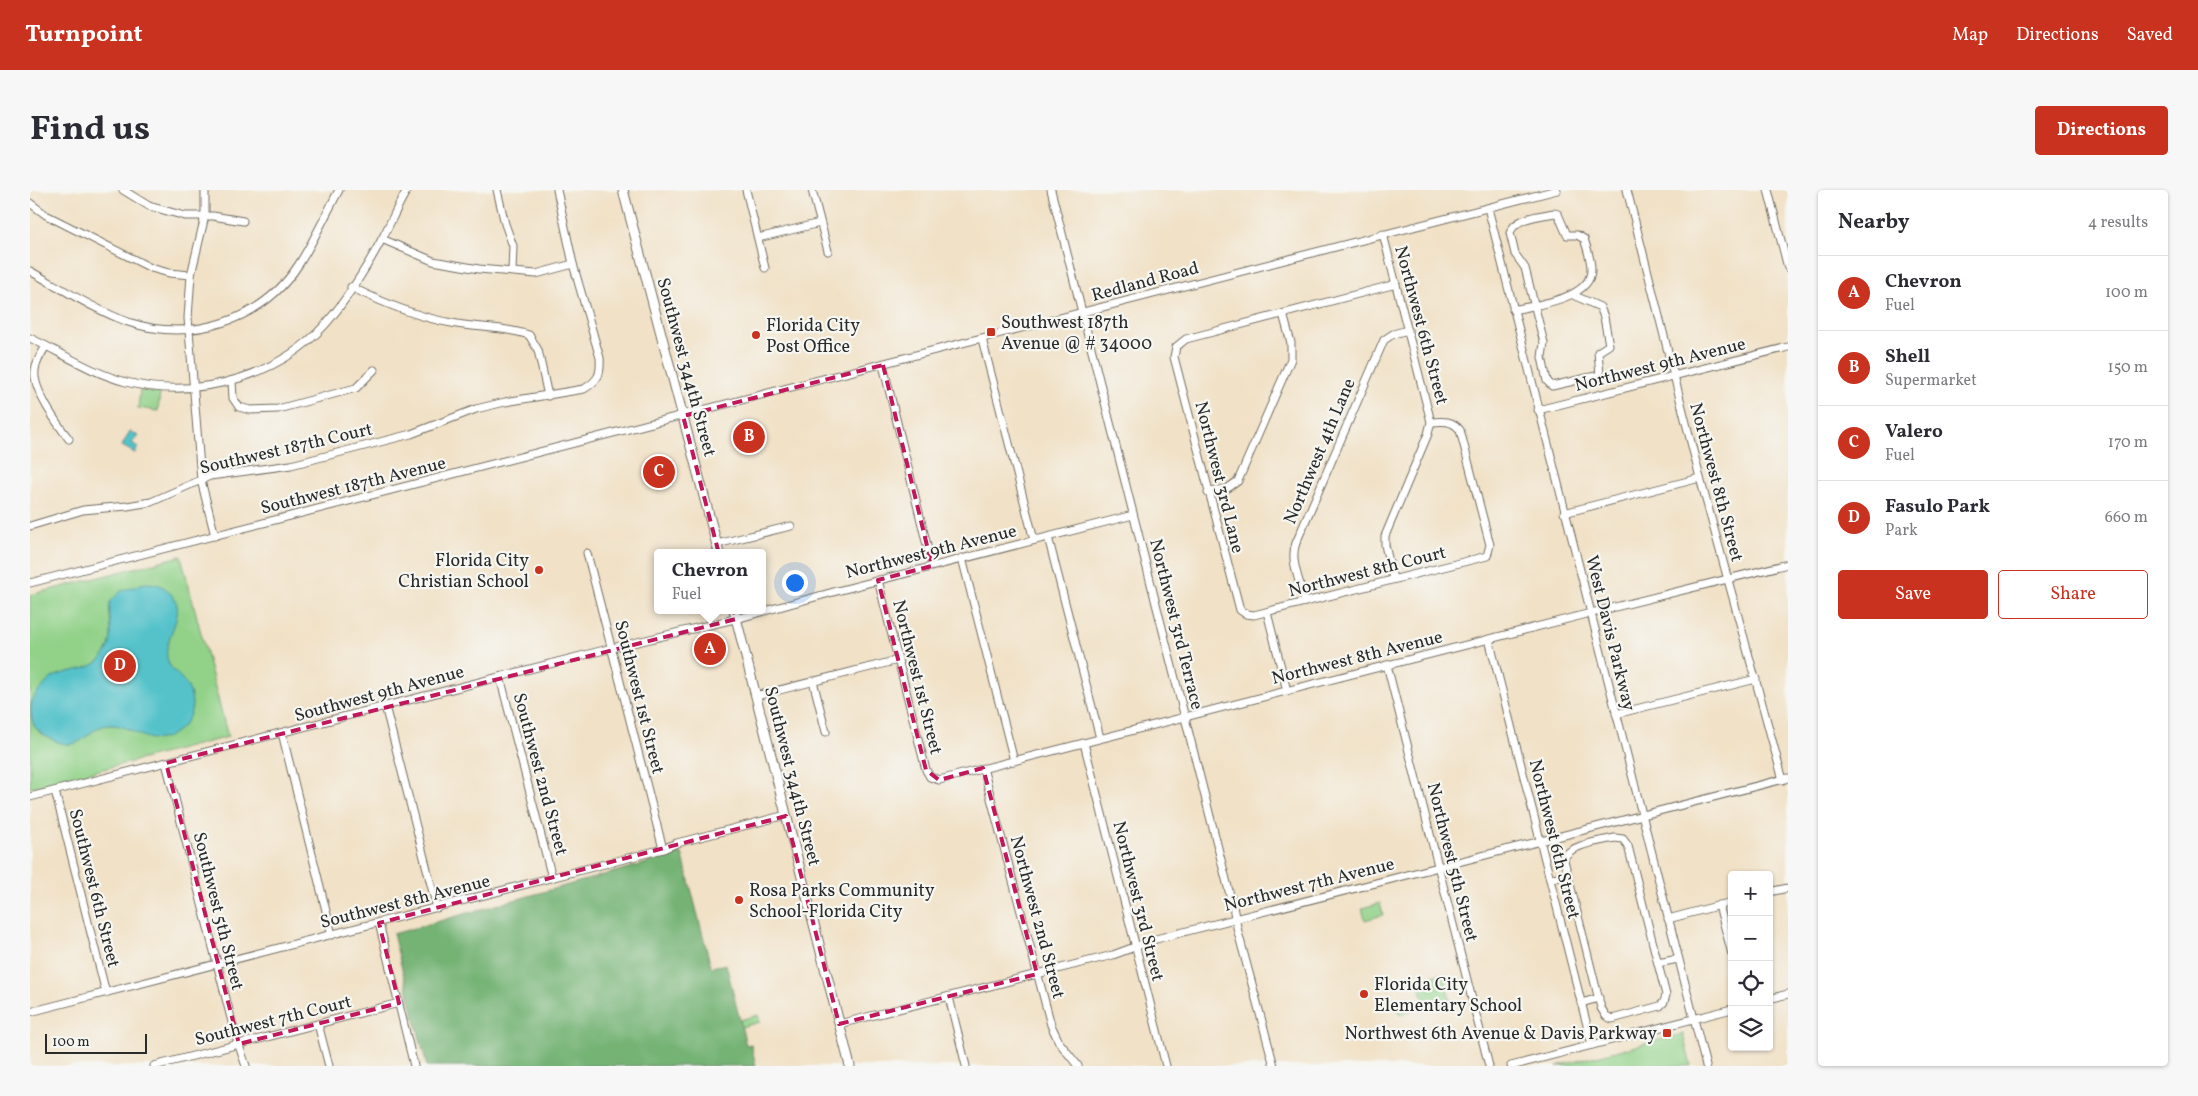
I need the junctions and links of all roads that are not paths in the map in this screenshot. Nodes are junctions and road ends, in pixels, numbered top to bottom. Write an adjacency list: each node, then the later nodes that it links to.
1 (123, 190): 16 (street)
2 (205, 190): 16 (street)
3 (339, 190): 36 (street)
4 (407, 190): 21 (street)
5 (498, 190): 27 (street)
6 (557, 190): 23 (street)
7 (623, 190): 49 (main road, Southwest 344th Street)
8 (746, 190): 20 (street)
9 (812, 190): 18 (street)
10 (1051, 190): 34 (street, Northwest 3rd Terrace)
11 (1557, 190): 15 (street, Redland Road)
12 (1627, 190): 44 (street, Northwest 8th Street)
13 (1768, 190): 25 (street)
14 (30, 202): 28 (street)
15 (1488, 208): 19 (street, Redland Road); 33 (street, West Davis Parkway)
16 (205, 216): 17 (street); 28 (street)
17 (243, 221)
18 (820, 223): 20 (street); 22 (street)
19 (1383, 234): 29 (street, Northwest 6th Street); 34 (street, Redland Road)
20 (758, 238): 24 (street)
21 (382, 239): 27 (street); 30 (street)
22 (828, 251)
23 (573, 264): 27 (street); 47 (street, Southwest 187th Court)
24 (766, 268)
25 (1788, 268)
26 (30, 271): 36 (street)
27 (512, 272)
28 (192, 275): 36 (street)
29 (1396, 284): 35 (street); 37 (street, Northwest 6th Street)
30 (351, 287): 45 (street); 47 (street)
31 (1573, 295): 32 (street); 32 (street); 32 (street)
32 (1534, 305): 33 (street)
33 (1513, 310): 48 (street, West Davis Parkway)
34 (1082, 313): 39 (street, Redland Road); 56 (street, Northwest 3rd Terrace)
35 (1283, 314): 54 (street); 54 (street, Northwest 3rd Lane)
36 (189, 330): 46 (street)
37 (1408, 330): 50 (street, Northwest 6th Street); 72 (street, Northwest 4th Lane)
38 (30, 338): 40 (street)
39 (982, 339): 42 (street, Redland Road); 61 (street)
40 (46, 346): 46 (street); 51 (street)
41 (1788, 347): 44 (street, Northwest 9th Avenue)
42 (883, 365): 49 (street, Redland Road); 67 (street)
43 (374, 370): 45 (street)
44 (1674, 377): 48 (street, Northwest 9th Avenue); 52 (street, Northwest 8th Street)
45 (232, 381): 46 (street)
46 (194, 387): 53 (street)
47 (548, 396): 53 (street, Southwest 187th Court)
48 (1538, 410): 55 (street, West Davis Parkway)
49 (683, 416): 59 (street, Southwest 187th Avenue); 63 (main road, Southwest 344th Street)
50 (1431, 422): 62 (street, Northwest 6th Street); 68 (street)
51 (69, 439)
52 (1700, 478): 55 (street); 69 (street, Northwest 8th Street)
53 (201, 480): 57 (street, Southwest 187th Court); 59 (street)
54 (1208, 493): 75 (street, Northwest 3rd Lane)
55 (1564, 513): 76 (street, West Davis Parkway)
56 (1134, 515): 60 (street, Northwest 9th Avenue); 89 (street, Northwest 3rd Terrace)
57 (30, 526)
58 (790, 526): 63 (street)
59 (215, 536): 71 (street, Southwest 187th Avenue)
60 (1048, 537): 61 (street, Northwest 9th Avenue); 92 (street)
61 (1034, 540): 65 (street, Northwest 9th Avenue)
62 (1490, 545): 68 (street, Northwest 8th Court)
63 (718, 548)
64 (588, 553): 79 (street, Southwest 1st Street)
65 (962, 558): 67 (street, Northwest 9th Avenue); 94 (street)
66 (1788, 564): 69 (street, Northwest 8th Avenue)
67 (932, 566): 70 (street, Northwest 9th Avenue)
68 (1393, 579): 72 (street, Northwest 8th Court)
69 (1729, 579): 76 (street, Northwest 8th Avenue); 83 (street, Northwest 8th Street)
70 (878, 580): 73 (street, Northwest 9th Avenue); 80 (street, Northwest 1st Street)
71 (30, 583)
72 (1305, 602): 74 (street, Northwest 8th Court)
73 (766, 607)
74 (1267, 612): 75 (street, Northwest 8th Court); 85 (street)
75 (1243, 613)
76 (1590, 613): 78 (street, Northwest 8th Avenue); 88 (street, West Davis Parkway)
77 (735, 614): 79 (street, Southwest 9th Avenue); 86 (main road, Southwest 344th Street)
78 (1489, 639): 81 (street, Northwest 8th Avenue); 103 (street, Northwest 6th Street)
79 (612, 648): 82 (street, Southwest 9th Avenue); 104 (street, Southwest 1st Street)
80 (898, 660): 84 (street); 97 (street, Northwest 1st Street)
81 (1387, 665): 85 (street, Northwest 8th Avenue); 105 (street, Northwest 5th Street)
82 (500, 677): 87 (street, Southwest 9th Avenue); 107 (street, Southwest 2nd Street)
83 (1756, 679): 88 (street); 98 (street, Northwest 8th Street)
84 (813, 681): 86 (street); 90 (street)
85 (1287, 691): 89 (street, Northwest 8th Avenue)
86 (756, 696): 101 (main road, Southwest 344th Street)
87 (386, 706): 91 (street, Southwest 9th Avenue); 113 (street)
88 (1616, 714): 102 (street, West Davis Parkway)
89 (1185, 717): 92 (street, Northwest 8th Avenue); 114 (street, Northwest 3rd Terrace)
90 (826, 732)
91 (282, 733): 95 (street, Southwest 9th Avenue); 117 (street)
92 (1100, 738): 93 (street, Northwest 8th Avenue)
93 (1084, 743): 94 (street, Northwest 8th Avenue); 119 (street, Northwest 3rd Street)
94 (1014, 761): 96 (street, Northwest 8th Avenue)
95 (166, 763): 99 (street, Southwest 9th Avenue); 122 (street, Southwest 5th Street)
96 (983, 768): 97 (street, Northwest 8th Avenue); 123 (street, Northwest 2nd Street)
97 (933, 779)
98 (1785, 779): 102 (street, Northwest 7th Avenue)
99 (55, 791): 100 (street, Southwest 9th Avenue); 124 (street, Southwest 6th Street)
100 (30, 798)
101 (786, 815): 104 (street, Southwest 8th Avenue); 135 (main road, Southwest 344th Street)
102 (1642, 815): 103 (street, Northwest 7th Avenue); 115 (street, West Davis Parkway)
103 (1540, 840): 105 (street, Northwest 7th Avenue); 108 (street, Northwest 6th Street)
104 (663, 849): 107 (street, Southwest 8th Avenue)
105 (1439, 866): 114 (street, Northwest 7th Avenue); 147 (street, Northwest 5th Street)
106 (1567, 874): 108 (street); 121 (street); 127 (street)
107 (552, 878): 113 (street, Southwest 8th Avenue)
108 (1550, 879): 129 (street, Northwest 6th Street)
109 (1788, 888): 110 (street)
110 (1773, 891)
111 (1728, 903): 112 (street)
112 (1719, 905): 115 (street); 118 (street)
113 (437, 908): 116 (street, Southwest 8th Avenue)
114 (1235, 919): 119 (street, Northwest 7th Avenue); 146 (street, Northwest 3rd Terrace)
115 (1668, 919): 120 (street, West Davis Parkway)
116 (379, 923): 117 (street, Southwest 8th Avenue); 130 (street)
117 (332, 935): 122 (street, Southwest 8th Avenue)
118 (1728, 939)
119 (1136, 947): 123 (street, Northwest 7th Avenue); 145 (street, Northwest 3rd Street)
120 (1678, 959): 121 (street); 133 (street, West Davis Parkway)
121 (1658, 964): 127 (street)
122 (218, 965): 124 (street, Southwest 8th Avenue); 136 (street, Southwest 5th Street)
123 (1038, 974): 126 (street, Northwest 7th Avenue); 144 (street, Northwest 2nd Street)
124 (106, 993): 132 (street, Southwest 8th Avenue)
125 (1788, 994): 128 (street)
126 (949, 996): 135 (street, Northwest 7th Avenue); 143 (street)
127 (1598, 998): 129 (street)
128 (1773, 998)
129 (1582, 1003): 137 (street, Northwest 6th Street)
130 (399, 1004): 134 (street, Southwest 7th Court); 141 (street)
131 (1728, 1010): 133 (street)
132 (30, 1012)
133 (1694, 1020): 137 (street); 149 (street, West Davis Parkway)
134 (318, 1024): 136 (street, Southwest 7th Court); 140 (street)
135 (839, 1024): 142 (main road, Southwest 344th Street)
136 (239, 1044): 138 (street, Southwest 7th Court); 139 (street, Southwest 5th Street)
137 (1592, 1045): 148 (street)
138 (160, 1065)
139 (246, 1066)
140 (329, 1066)
141 (414, 1066)
142 (850, 1066)
143 (966, 1066)
144 (1078, 1066)
145 (1166, 1066)
146 (1274, 1066)
147 (1489, 1066)
148 (1511, 1066)
149 (1706, 1066)

